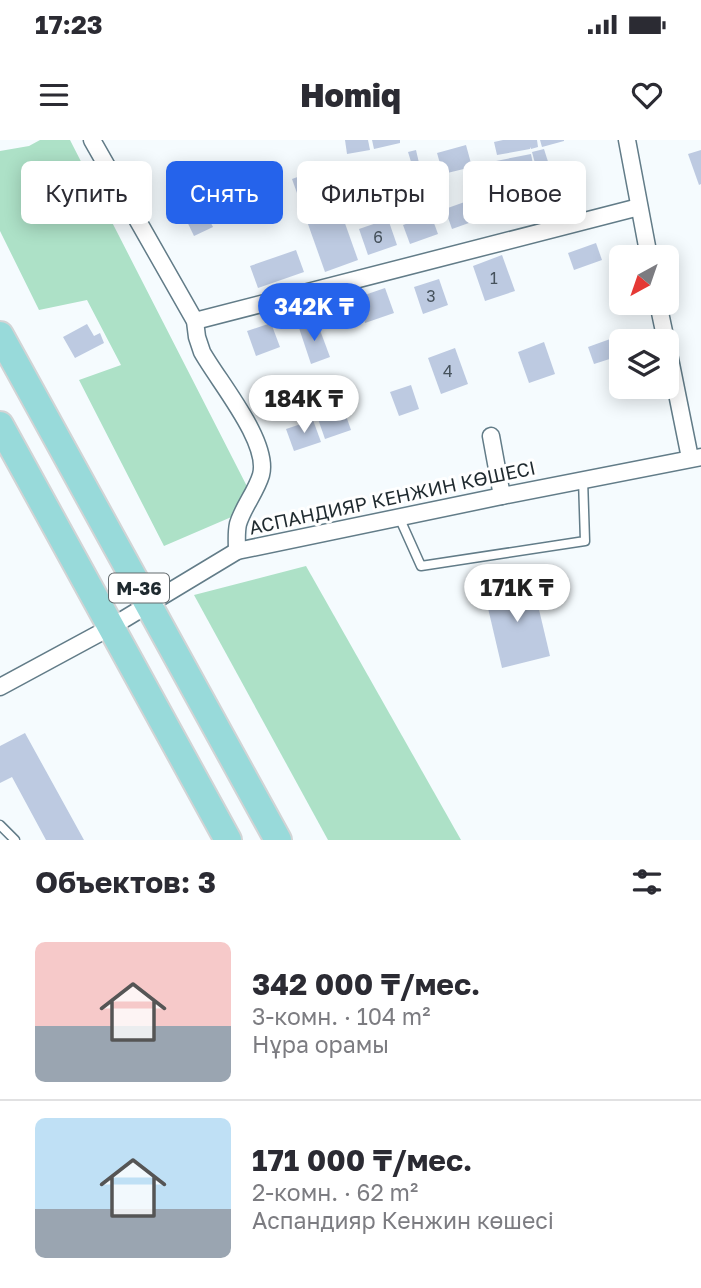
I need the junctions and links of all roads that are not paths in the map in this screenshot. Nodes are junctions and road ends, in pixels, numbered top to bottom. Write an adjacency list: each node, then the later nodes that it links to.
1 (92, 140): 5 (street)
2 (627, 140): 3 (street)
3 (639, 206): 4 (street); 5 (street)
4 (647, 245)
5 (195, 321): 14 (street)
6 (0, 335): 15 (main road, M-36)
7 (679, 392): 10 (street)
8 (0, 425): 16 (main road, M-36)
9 (491, 436): 12 (street)
10 (696, 458): 11 (street, АСПАНДИЯР КЕНЖИН КӨШЕСІ)
11 (583, 480): 12 (street, АСПАНДИЯР КЕНЖИН КӨШЕСІ); 13 (lane)
12 (502, 496): 13 (street, АСПАНДИЯР КЕНЖИН КӨШЕСІ)
13 (399, 517): 14 (street, АСПАНДИЯР КЕНЖИН КӨШЕСІ)
14 (237, 551): 15 (street, АСПАНДИЯР КЕНЖИН КӨШЕСІ)
15 (148, 605): 16 (street, АСПАНДИЯР КЕНЖИН КӨШЕСІ); 21 (main road, M-36)
16 (111, 627): 17 (street, АСПАНДИЯР КЕНЖИН КӨШЕСІ); 20 (main road, M-36)
17 (2, 681)
18 (0, 825): 19 (lane)
19 (14, 840)
20 (228, 840)
21 (278, 840)

